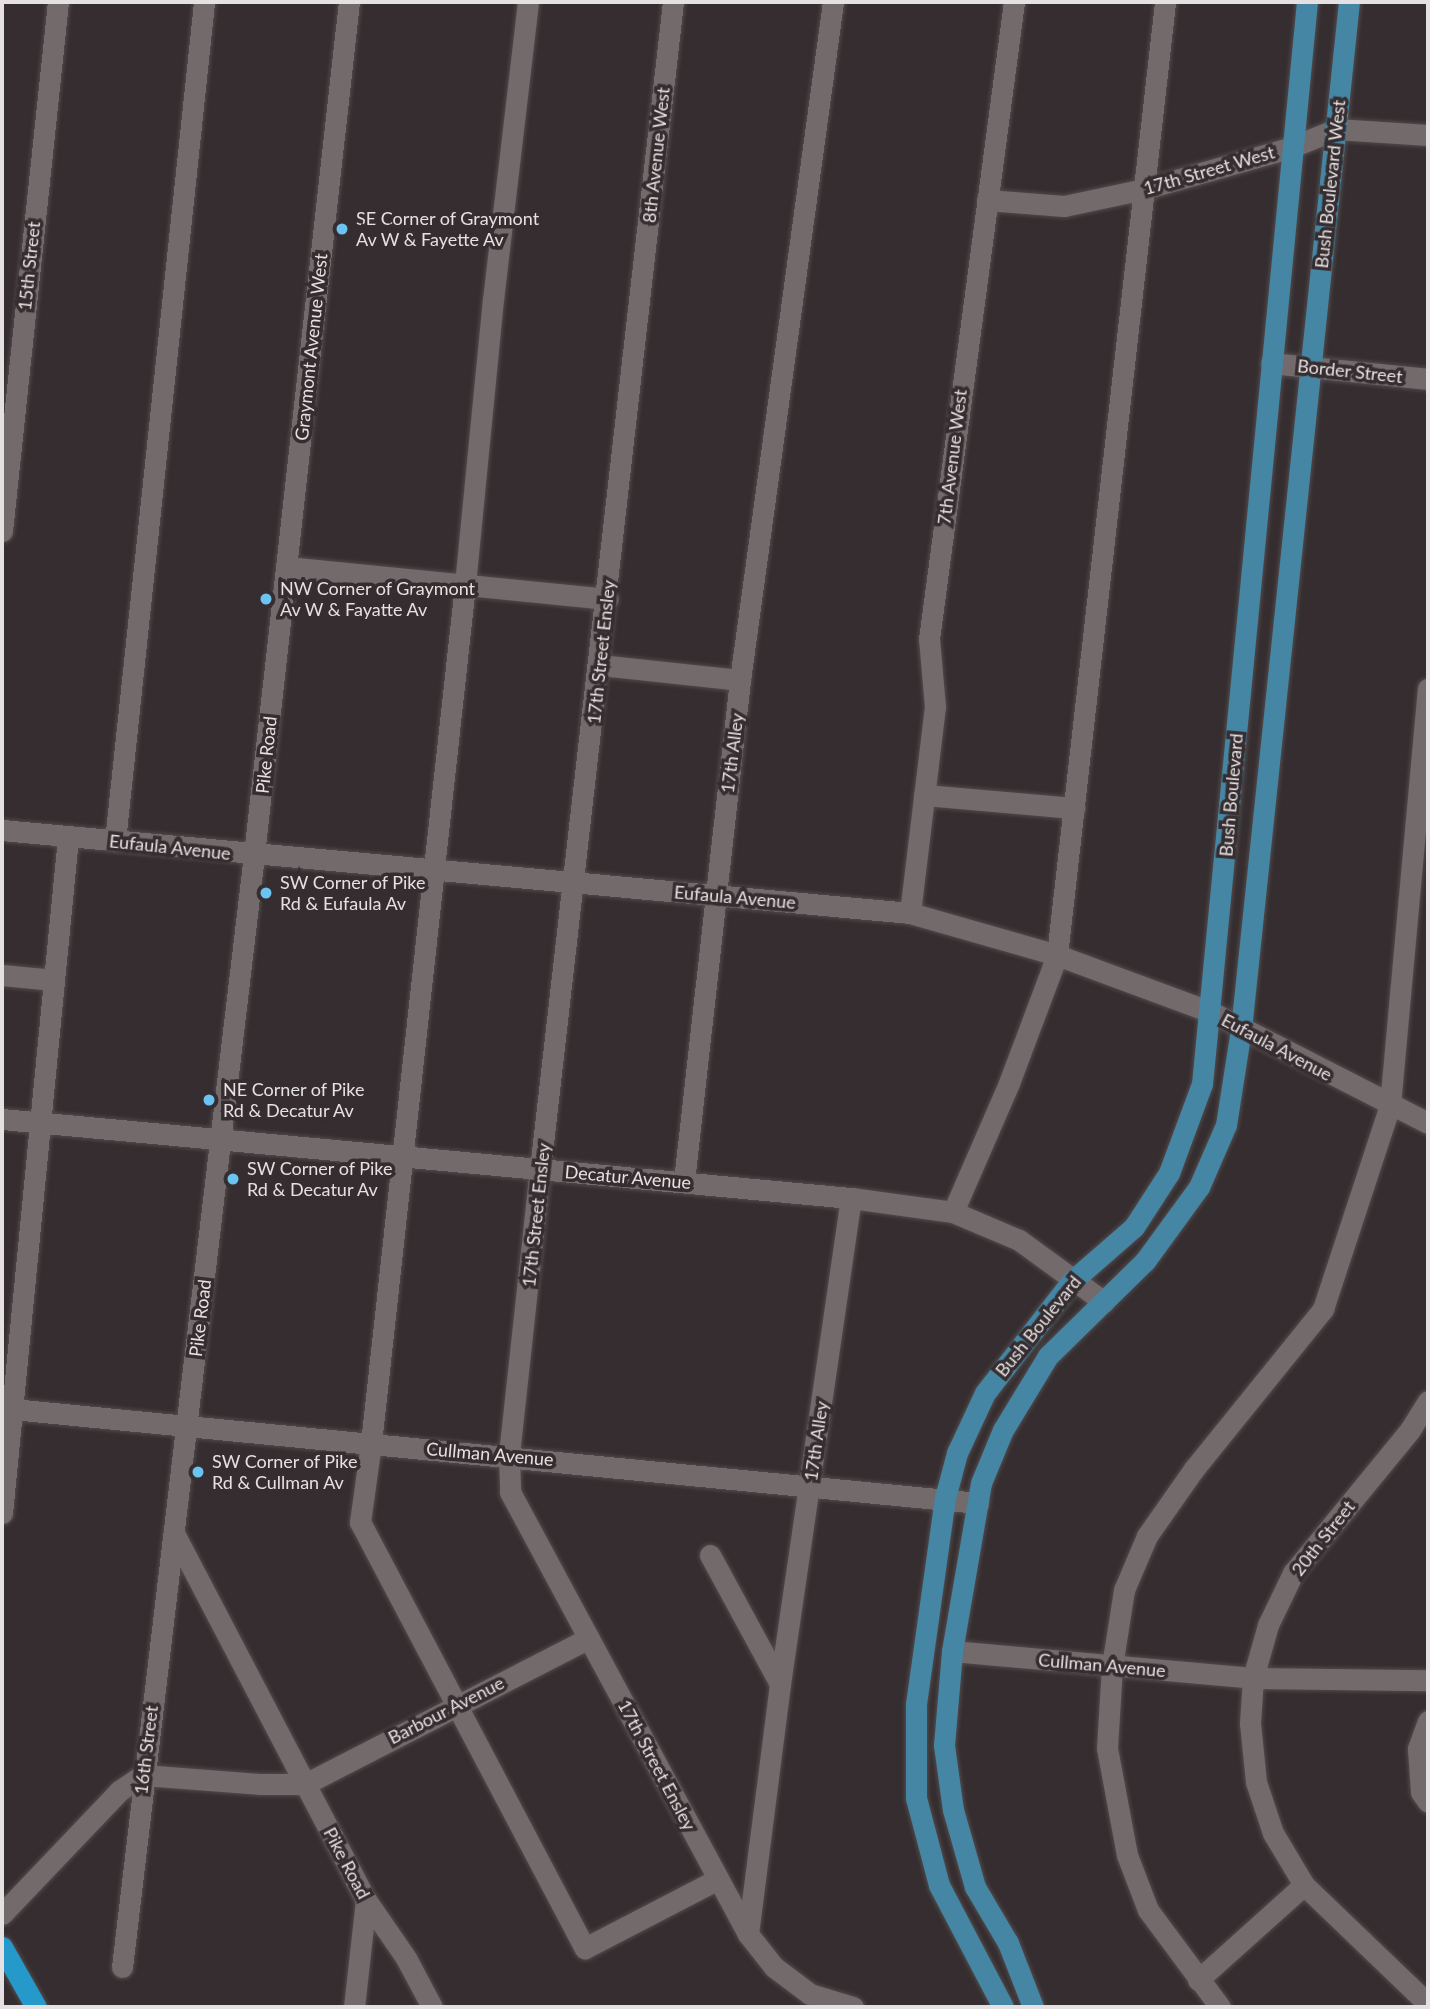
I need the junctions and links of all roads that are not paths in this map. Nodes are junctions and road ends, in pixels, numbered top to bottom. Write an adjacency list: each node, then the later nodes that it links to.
1 (58, 2): 20 (street, 15th Street)
2 (204, 2): 31 (street)
3 (349, 2): 21 (street, Graymont Avenue West)
4 (528, 2): 22 (street)
5 (673, 2): 16 (street, 8th Avenue West)
6 (833, 2): 25 (street, 17th Alley)
7 (1014, 2): 15 (street, 7th Avenue West)
8 (1166, 2): 14 (street)
9 (1307, 2): 13 (main road)
10 (1349, 2): 11 (main road, Bush Boulevard West)
11 (1336, 130): 12 (street, 17th Street West); 13 (street, 17th Street West); 18 (main road, Bush Boulevard West)
12 (1428, 135)
13 (1292, 147): 14 (street, 17th Street West); 17 (main road)
14 (1144, 189): 15 (street, 17th Street West); 28 (street)
15 (987, 200): 27 (street, 7th Avenue West)
16 (639, 309): 23 (street, 17th Street Ensley)
17 (1271, 363): 18 (street, Border Street); 40 (main road, Bush Boulevard)
18 (1311, 367): 19 (street, Border Street); 41 (main road, Bush Boulevard)
19 (1428, 379)
20 (2, 531)
21 (287, 567): 22 (street); 32 (street, Pike Road)
22 (465, 584): 23 (street); 33 (street)
23 (607, 599): 24 (street, 17th Street Ensley)
24 (600, 665): 25 (street); 34 (street, 17th Street Ensley)
25 (740, 680): 35 (street, 17th Alley)
26 (1428, 689): 42 (street)
27 (924, 795): 28 (street); 36 (street, 7th Avenue West)
28 (1074, 807): 37 (street)
29 (2, 830): 30 (street, Eufaula Avenue)
30 (68, 837): 31 (street, Eufaula Avenue); 39 (street)
31 (115, 841): 32 (street, Eufaula Avenue)
32 (254, 855): 33 (street, Eufaula Avenue); 46 (street, Pike Road)
33 (433, 868): 34 (street, Eufaula Avenue); 47 (street)
34 (574, 883): 35 (street, Eufaula Avenue); 48 (street, 17th Street Ensley)
35 (715, 895): 36 (street, Eufaula Avenue); 49 (street, 17th Alley)
36 (910, 913): 37 (street, Eufaula Avenue)
37 (1057, 956): 40 (street, Eufaula Avenue); 51 (street)
38 (2, 975): 39 (street)
39 (54, 980): 44 (street)
40 (1211, 1012): 41 (street, Eufaula Avenue); 52 (main road, Bush Boulevard)
41 (1241, 1028): 42 (street, Eufaula Avenue); 53 (main road, Bush Boulevard)
42 (1390, 1105): 45 (street, Eufaula Avenue); 67 (street)
43 (2, 1119): 44 (street, Decatur Avenue)
44 (40, 1123): 46 (street, Decatur Avenue); 55 (street)
45 (1428, 1123)
46 (221, 1139): 47 (street, Decatur Avenue); 56 (street, Pike Road)
47 (402, 1156): 48 (street, Decatur Avenue); 57 (street)
48 (541, 1169): 49 (street, Decatur Avenue); 58 (street, 17th Street Ensley)
49 (684, 1181): 50 (street, Decatur Avenue)
50 (851, 1198): 51 (street, Decatur Avenue); 59 (street, 17th Alley)
51 (953, 1212): 52 (street, Decatur Avenue)
52 (1072, 1281): 53 (street, Decatur Avenue); 60 (main road, Bush Boulevard)
53 (1104, 1302): 61 (main road, Bush Boulevard)
54 (1428, 1401): 68 (street, 20th Street)
55 (7, 1409): 56 (street, Cullman Avenue); 62 (street)
56 (188, 1426): 57 (street, Cullman Avenue); 63 (street, Pike Road)
57 (371, 1443): 58 (street, Cullman Avenue); 71 (street)
58 (509, 1456): 59 (street, Cullman Avenue); 65 (street, 17th Street Ensley)
59 (810, 1485): 60 (street, Cullman Avenue); 70 (street, 17th Alley)
60 (945, 1498): 61 (street, Cullman Avenue); 89 (main road, Bush Boulevard)
61 (978, 1503): 66 (main road, Bush Boulevard)
62 (2, 1513)
63 (175, 1535): 73 (street, 16th Street); 74 (street, Pike Road)
64 (710, 1555): 70 (street)
65 (589, 1638): 71 (street, Barbour Avenue); 76 (street, 17th Street Ensley)
66 (952, 1651): 67 (street, Cullman Avenue); 90 (main road, Bush Boulevard)
67 (1112, 1665): 68 (street, Cullman Avenue); 83 (street)
68 (1252, 1678): 69 (street, Cullman Avenue); 77 (street, 20th Street)
69 (1428, 1680)
70 (780, 1684): 80 (street, 17th Alley)
71 (454, 1705): 74 (street, Barbour Avenue); 76 (street)
72 (1428, 1721): 75 (street)
73 (143, 1775): 74 (street); 79 (street); 82 (street, 16th Street)
74 (305, 1784): 78 (street, Pike Road)
75 (1428, 1802)
76 (718, 1879): 80 (street, 17th Street Ensley)
77 (1304, 1885): 83 (street); 84 (street, 20th Street)
78 (366, 1900): 86 (street); 87 (street, Pike Road)
79 (2, 1913)
80 (748, 1934): 88 (street, 17th Street Ensley)
81 (2, 1947): 85 (highway)
82 (122, 1967)
83 (1198, 1980): 91 (street)
84 (1428, 2004)
85 (36, 2007)
86 (354, 2007)
87 (432, 2007)
88 (853, 2007)
89 (1003, 2007)
90 (1033, 2007)
91 (1220, 2007)

